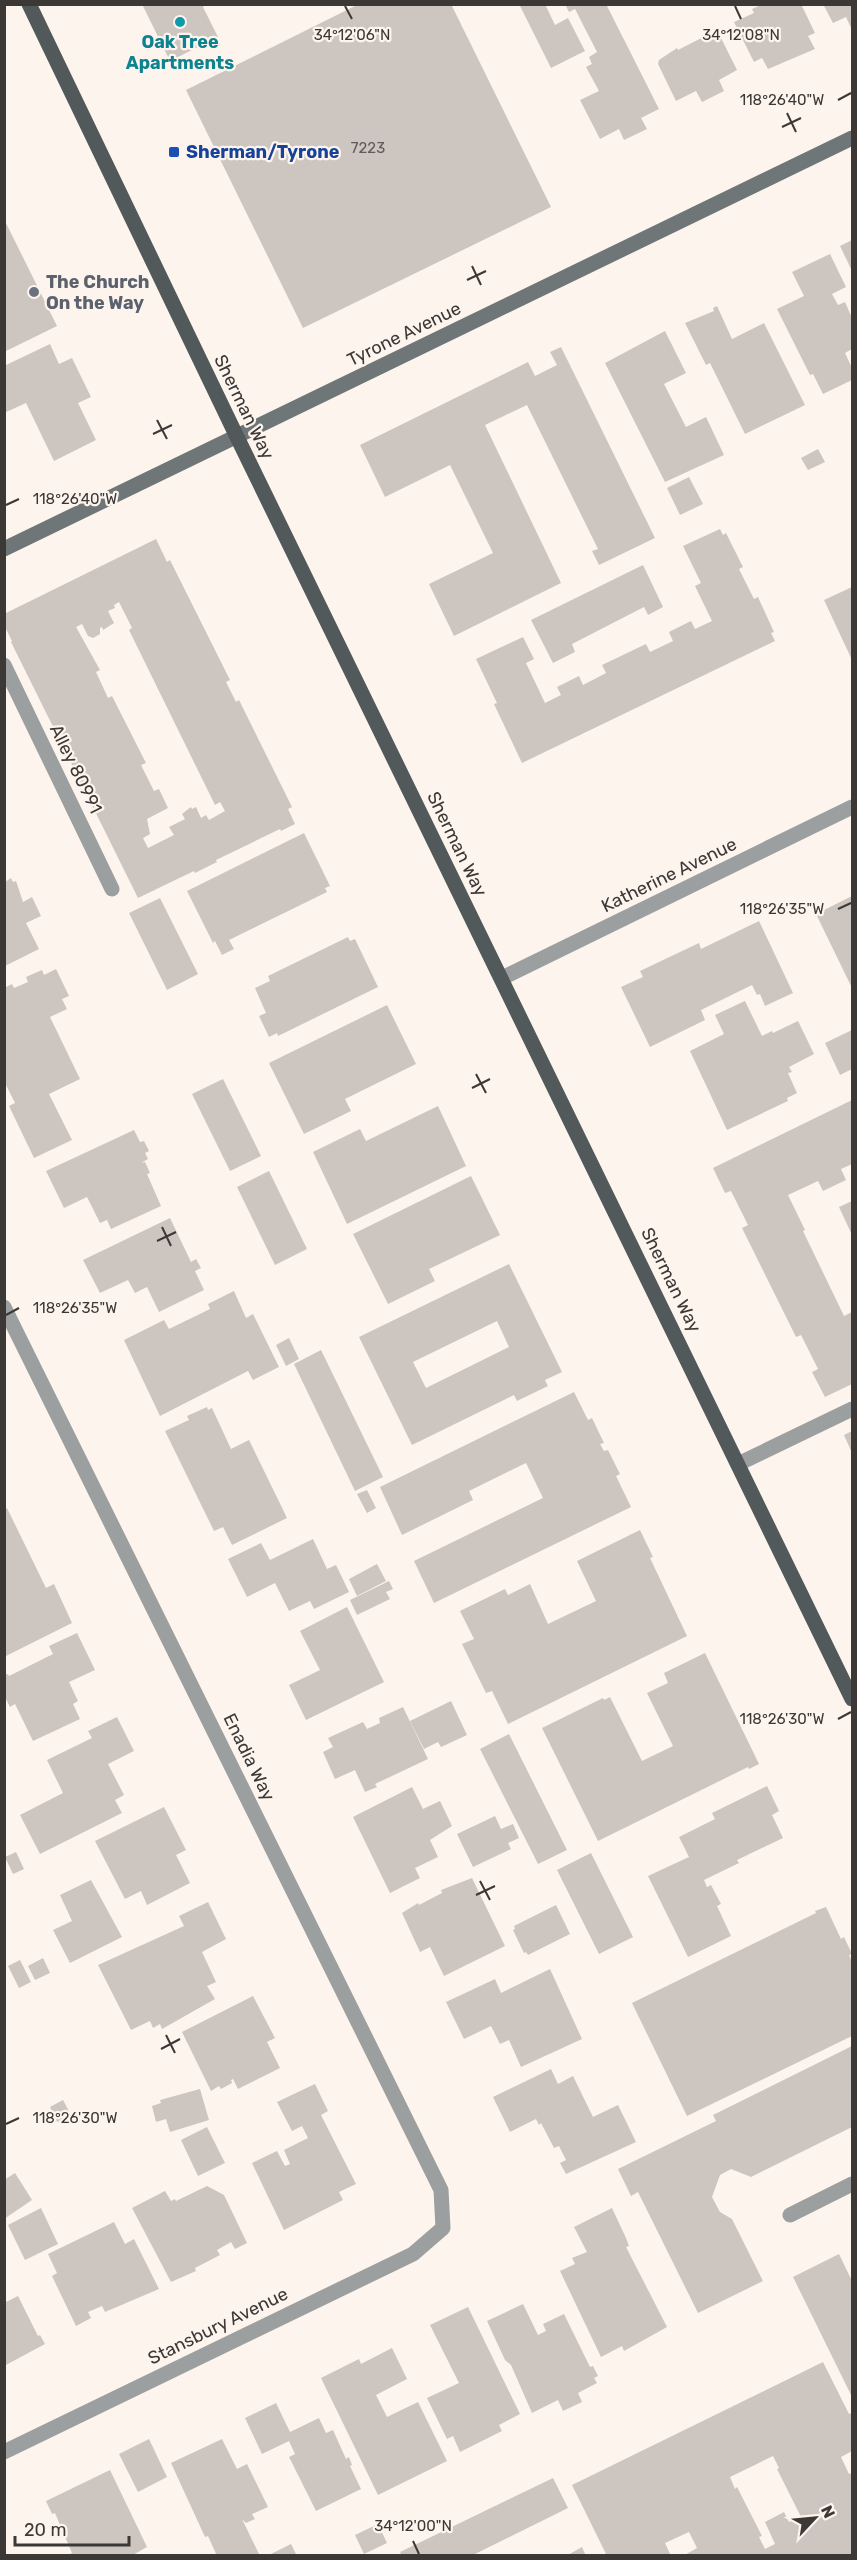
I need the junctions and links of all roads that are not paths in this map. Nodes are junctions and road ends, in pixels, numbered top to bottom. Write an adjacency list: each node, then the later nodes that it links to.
1 (29, 4): 3 (main road, Sherman Way)
2 (852, 138): 3 (street, Tyrone Avenue)
3 (237, 437): 4 (street, Tyrone Avenue); 8 (main road, Sherman Way)
4 (4, 549)
5 (4, 665): 7 (street, Alley 80991)
6 (852, 807): 8 (street, Katherine Avenue)
7 (112, 889)
8 (502, 978): 11 (main road, Sherman Way)
9 (4, 1307): 15 (street, Enadia Way)
10 (852, 1409): 11 (street)
11 (738, 1464): 12 (main road, Sherman Way)
12 (852, 1699)
13 (852, 2184): 14 (street)
14 (790, 2215)
15 (443, 2228): 16 (street, Stansbury Avenue)
16 (4, 2452)

